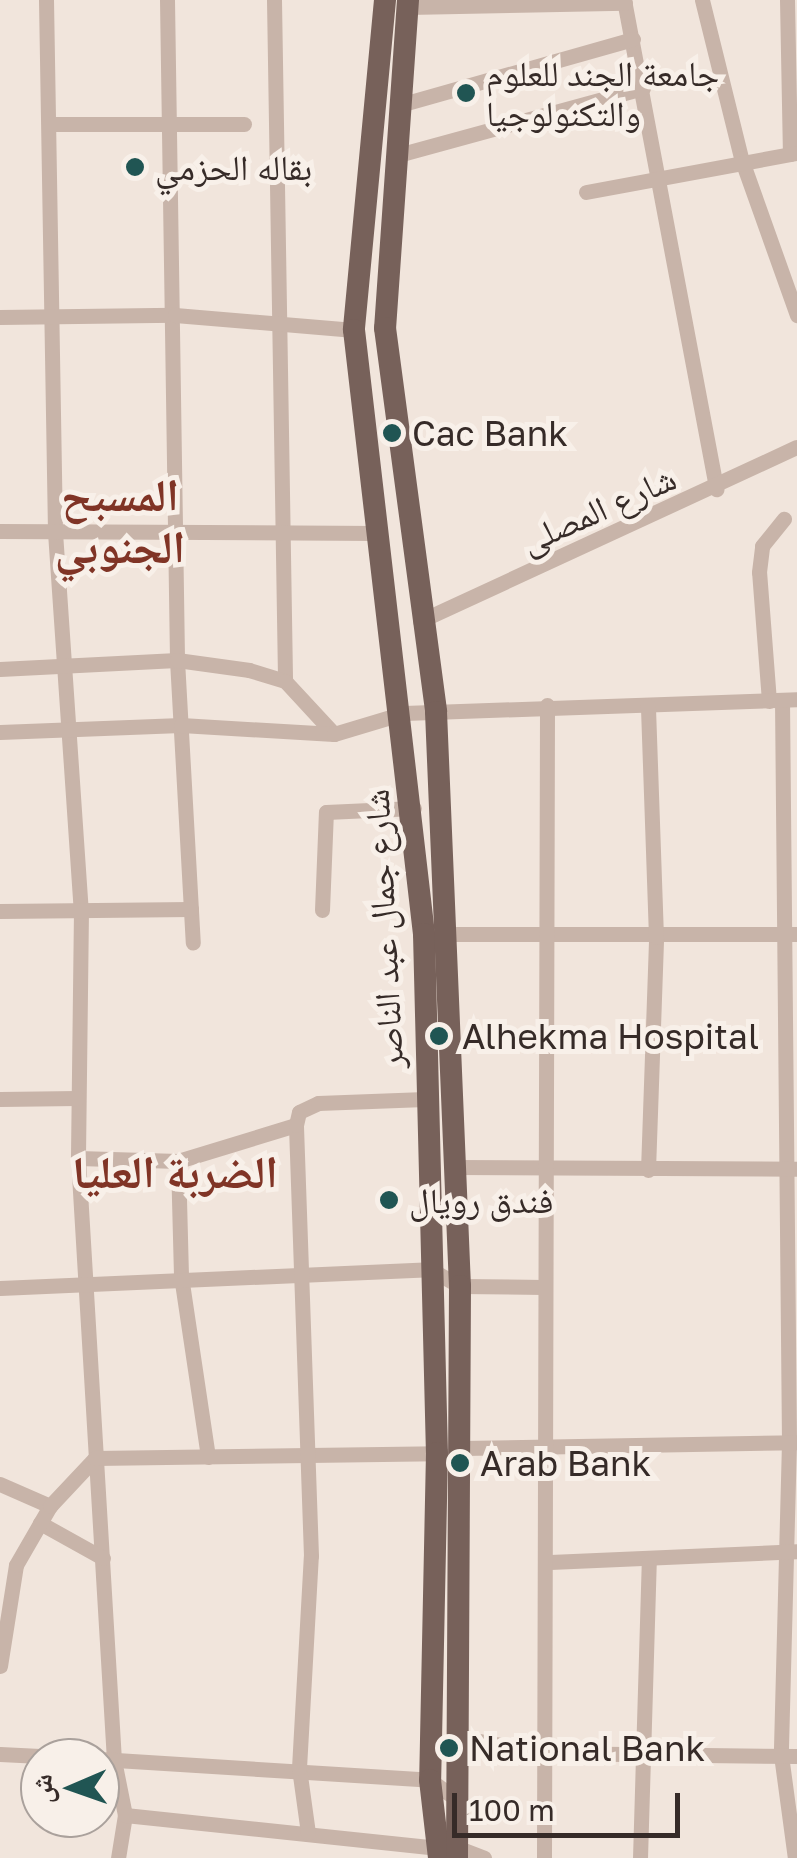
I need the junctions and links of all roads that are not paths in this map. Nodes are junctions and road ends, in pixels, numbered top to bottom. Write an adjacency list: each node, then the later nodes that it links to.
1 (46, 0): 12 (street)
2 (167, 0): 14 (street)
3 (274, 0): 25 (street)
4 (385, 0): 26 (main road, شارع جمال عبد الناصر)
5 (702, 0): 17 (street)
6 (787, 0): 15 (street)
7 (625, 2): 8 (street); 9 (street)
8 (408, 4): 11 (main road, شارع جمال عبد الناصر)
9 (633, 40): 10 (street); 11 (street)
10 (643, 88): 16 (street); 18 (street)
11 (403, 104): 16 (main road, شارع جمال عبد الناصر)
12 (50, 124): 14 (street); 24 (street)
13 (244, 124): 14 (street)
14 (173, 125): 21 (street)
15 (794, 154): 17 (street)
16 (398, 156): 35 (main road, شارع جمال عبد الناصر)
17 (741, 158): 18 (street); 20 (street)
18 (662, 176): 19 (street); 28 (street)
19 (586, 192)
20 (791, 259): 22 (street)
21 (175, 315): 24 (street); 25 (street); 30 (street)
22 (797, 315)
23 (0, 317): 24 (street)
24 (54, 317): 32 (street)
25 (278, 320): 26 (street); 33 (street)
26 (354, 330): 34 (main road, شارع جمال عبد الناصر)
27 (797, 447): 28 (street, شارع المصلى)
28 (716, 489): 35 (street, شارع المصلى)
29 (784, 519): 40 (street)
30 (176, 529): 32 (street); 33 (street); 36 (street)
31 (0, 531): 32 (street)
32 (55, 532): 38 (street)
33 (281, 532): 34 (street); 39 (street)
34 (378, 533): 44 (main road, شارع جمال عبد الناصر)
35 (420, 620): 43 (main road, شارع جمال عبد الناصر)
36 (177, 660): 38 (street); 39 (street); 45 (street)
37 (0, 669): 38 (street)
38 (61, 671): 46 (street)
39 (285, 680): 48 (street)
40 (783, 700): 42 (street); 55 (street)
41 (546, 705): 42 (street); 43 (street); 56 (street)
42 (648, 705): 57 (street)
43 (436, 712): 44 (street); 54 (main road, شارع جمال عبد الناصر)
44 (404, 713): 48 (street); 49 (main road, شارع جمال عبد الناصر)
45 (181, 726): 46 (street); 48 (street); 51 (street)
46 (64, 728): 47 (street); 50 (street)
47 (0, 732)
48 (334, 734)
49 (414, 808): 52 (street); 61 (main road, شارع جمال عبد الناصر)
50 (81, 910): 51 (street); 53 (street); 59 (street)
51 (191, 910): 58 (street)
52 (322, 910)
53 (0, 911)
54 (446, 934): 56 (street); 65 (main road, شارع جمال عبد الناصر)
55 (793, 934): 57 (street); 66 (street)
56 (548, 936): 57 (street); 67 (street)
57 (656, 937): 68 (street)
58 (193, 943)
59 (77, 1098): 60 (street); 63 (street)
60 (0, 1099)
61 (425, 1099): 62 (street); 70 (main road, شارع جمال عبد الناصر)
62 (296, 1125): 64 (street); 72 (street)
63 (78, 1158): 64 (street); 73 (street)
64 (178, 1160): 71 (street)
65 (456, 1167): 67 (street); 74 (main road, شارع جمال عبد الناصر)
66 (792, 1169): 68 (street); 69 (street)
67 (552, 1170): 68 (street); 76 (street)
68 (648, 1170)
69 (793, 1261): 77 (street)
70 (430, 1269): 72 (street); 74 (street); 80 (main road, شارع جمال عبد الناصر)
71 (181, 1276): 72 (street); 73 (street); 82 (street)
72 (299, 1280): 81 (street)
73 (88, 1281): 75 (street); 83 (street)
74 (460, 1286): 76 (street); 79 (main road, شارع جمال عبد الناصر)
75 (0, 1288)
76 (544, 1288): 78 (street)
77 (793, 1442): 78 (street); 87 (street)
78 (552, 1447): 79 (street); 89 (street)
79 (462, 1448): 92 (main road, شارع جمال عبد الناصر)
80 (437, 1453): 81 (street); 99 (main road, شارع جمال عبد الناصر)
81 (308, 1455): 82 (street); 98 (street)
82 (208, 1457): 83 (street)
83 (95, 1458): 85 (street); 88 (street)
84 (0, 1484): 85 (street)
85 (50, 1506): 86 (street)
86 (40, 1523): 88 (street); 91 (street)
87 (793, 1551): 90 (street); 95 (street)
88 (102, 1558): 93 (street)
89 (550, 1562): 90 (street); 94 (street)
90 (649, 1562): 96 (street)
91 (0, 1666)
92 (457, 1737): 94 (street); 100 (main road, شارع جمال عبد الناصر)
93 (106, 1738)
94 (544, 1753): 96 (street); 107 (street)
95 (789, 1756): 96 (street); 109 (street)
96 (640, 1758): 108 (street)
97 (120, 1760): 98 (street)
98 (299, 1768): 99 (street); 103 (street)
99 (430, 1780): 100 (street); 104 (main road, شارع جمال عبد الناصر)
100 (455, 1798): 104 (main road, شارع جمال عبد الناصر)
101 (120, 1802): 102 (street)
102 (124, 1815): 103 (street); 105 (street)
103 (308, 1832): 104 (street)
104 (448, 1853): 106 (street)
105 (118, 1858)
106 (484, 1858)
107 (544, 1858)
108 (640, 1858)
109 (795, 1858)

